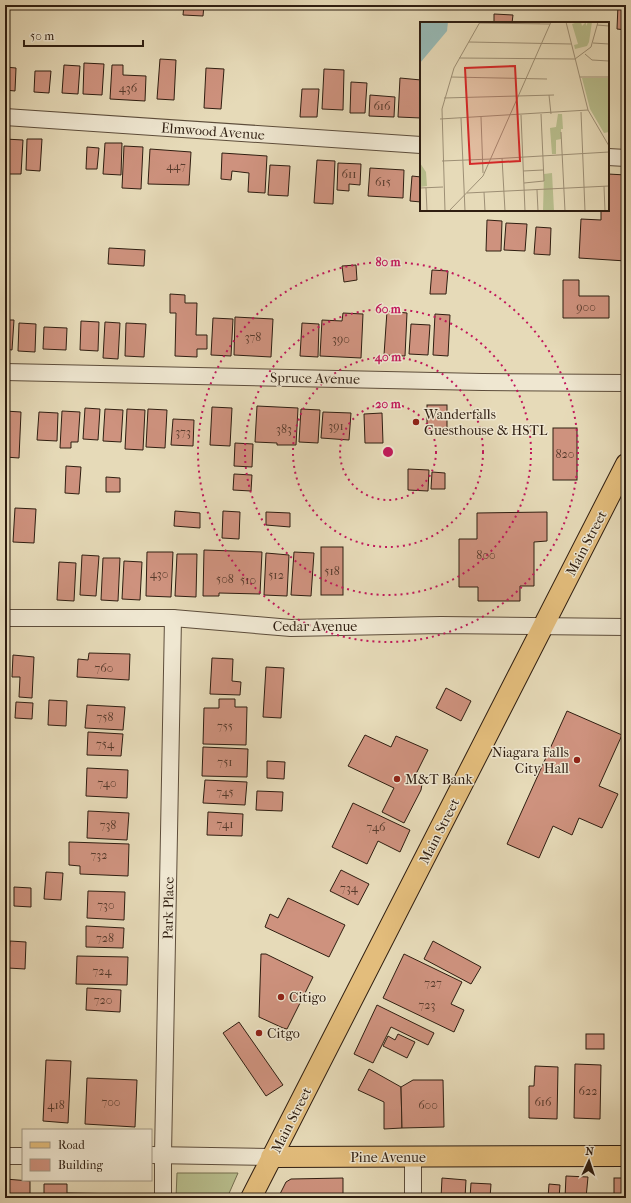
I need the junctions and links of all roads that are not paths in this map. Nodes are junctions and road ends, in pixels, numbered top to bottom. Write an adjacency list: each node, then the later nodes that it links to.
1 (5, 117): 2 (street, Elmwood Avenue)
2 (420, 144)
3 (609, 157): 4 (street)
4 (626, 158)
5 (5, 372): 6 (street, Spruce Avenue)
6 (626, 383)
7 (626, 464): 10 (main road, Main Street)
8 (5, 618): 9 (street, Cedar Avenue)
9 (173, 618): 10 (street, Cedar Avenue); 12 (street, Park Place)
10 (542, 627): 11 (street, Cedar Avenue); 16 (main road, Main Street)
11 (626, 627)
12 (157, 1155): 16 (street, Pine Avenue); 18 (street, Park Place)
13 (5, 1156): 14 (street)
14 (22, 1156)
15 (626, 1156): 17 (main road, Pine Avenue)
16 (271, 1157): 17 (main road, Pine Avenue); 19 (main road, Main Street)
17 (413, 1157): 20 (street)
18 (163, 1198)
19 (251, 1198)
20 (413, 1198)

